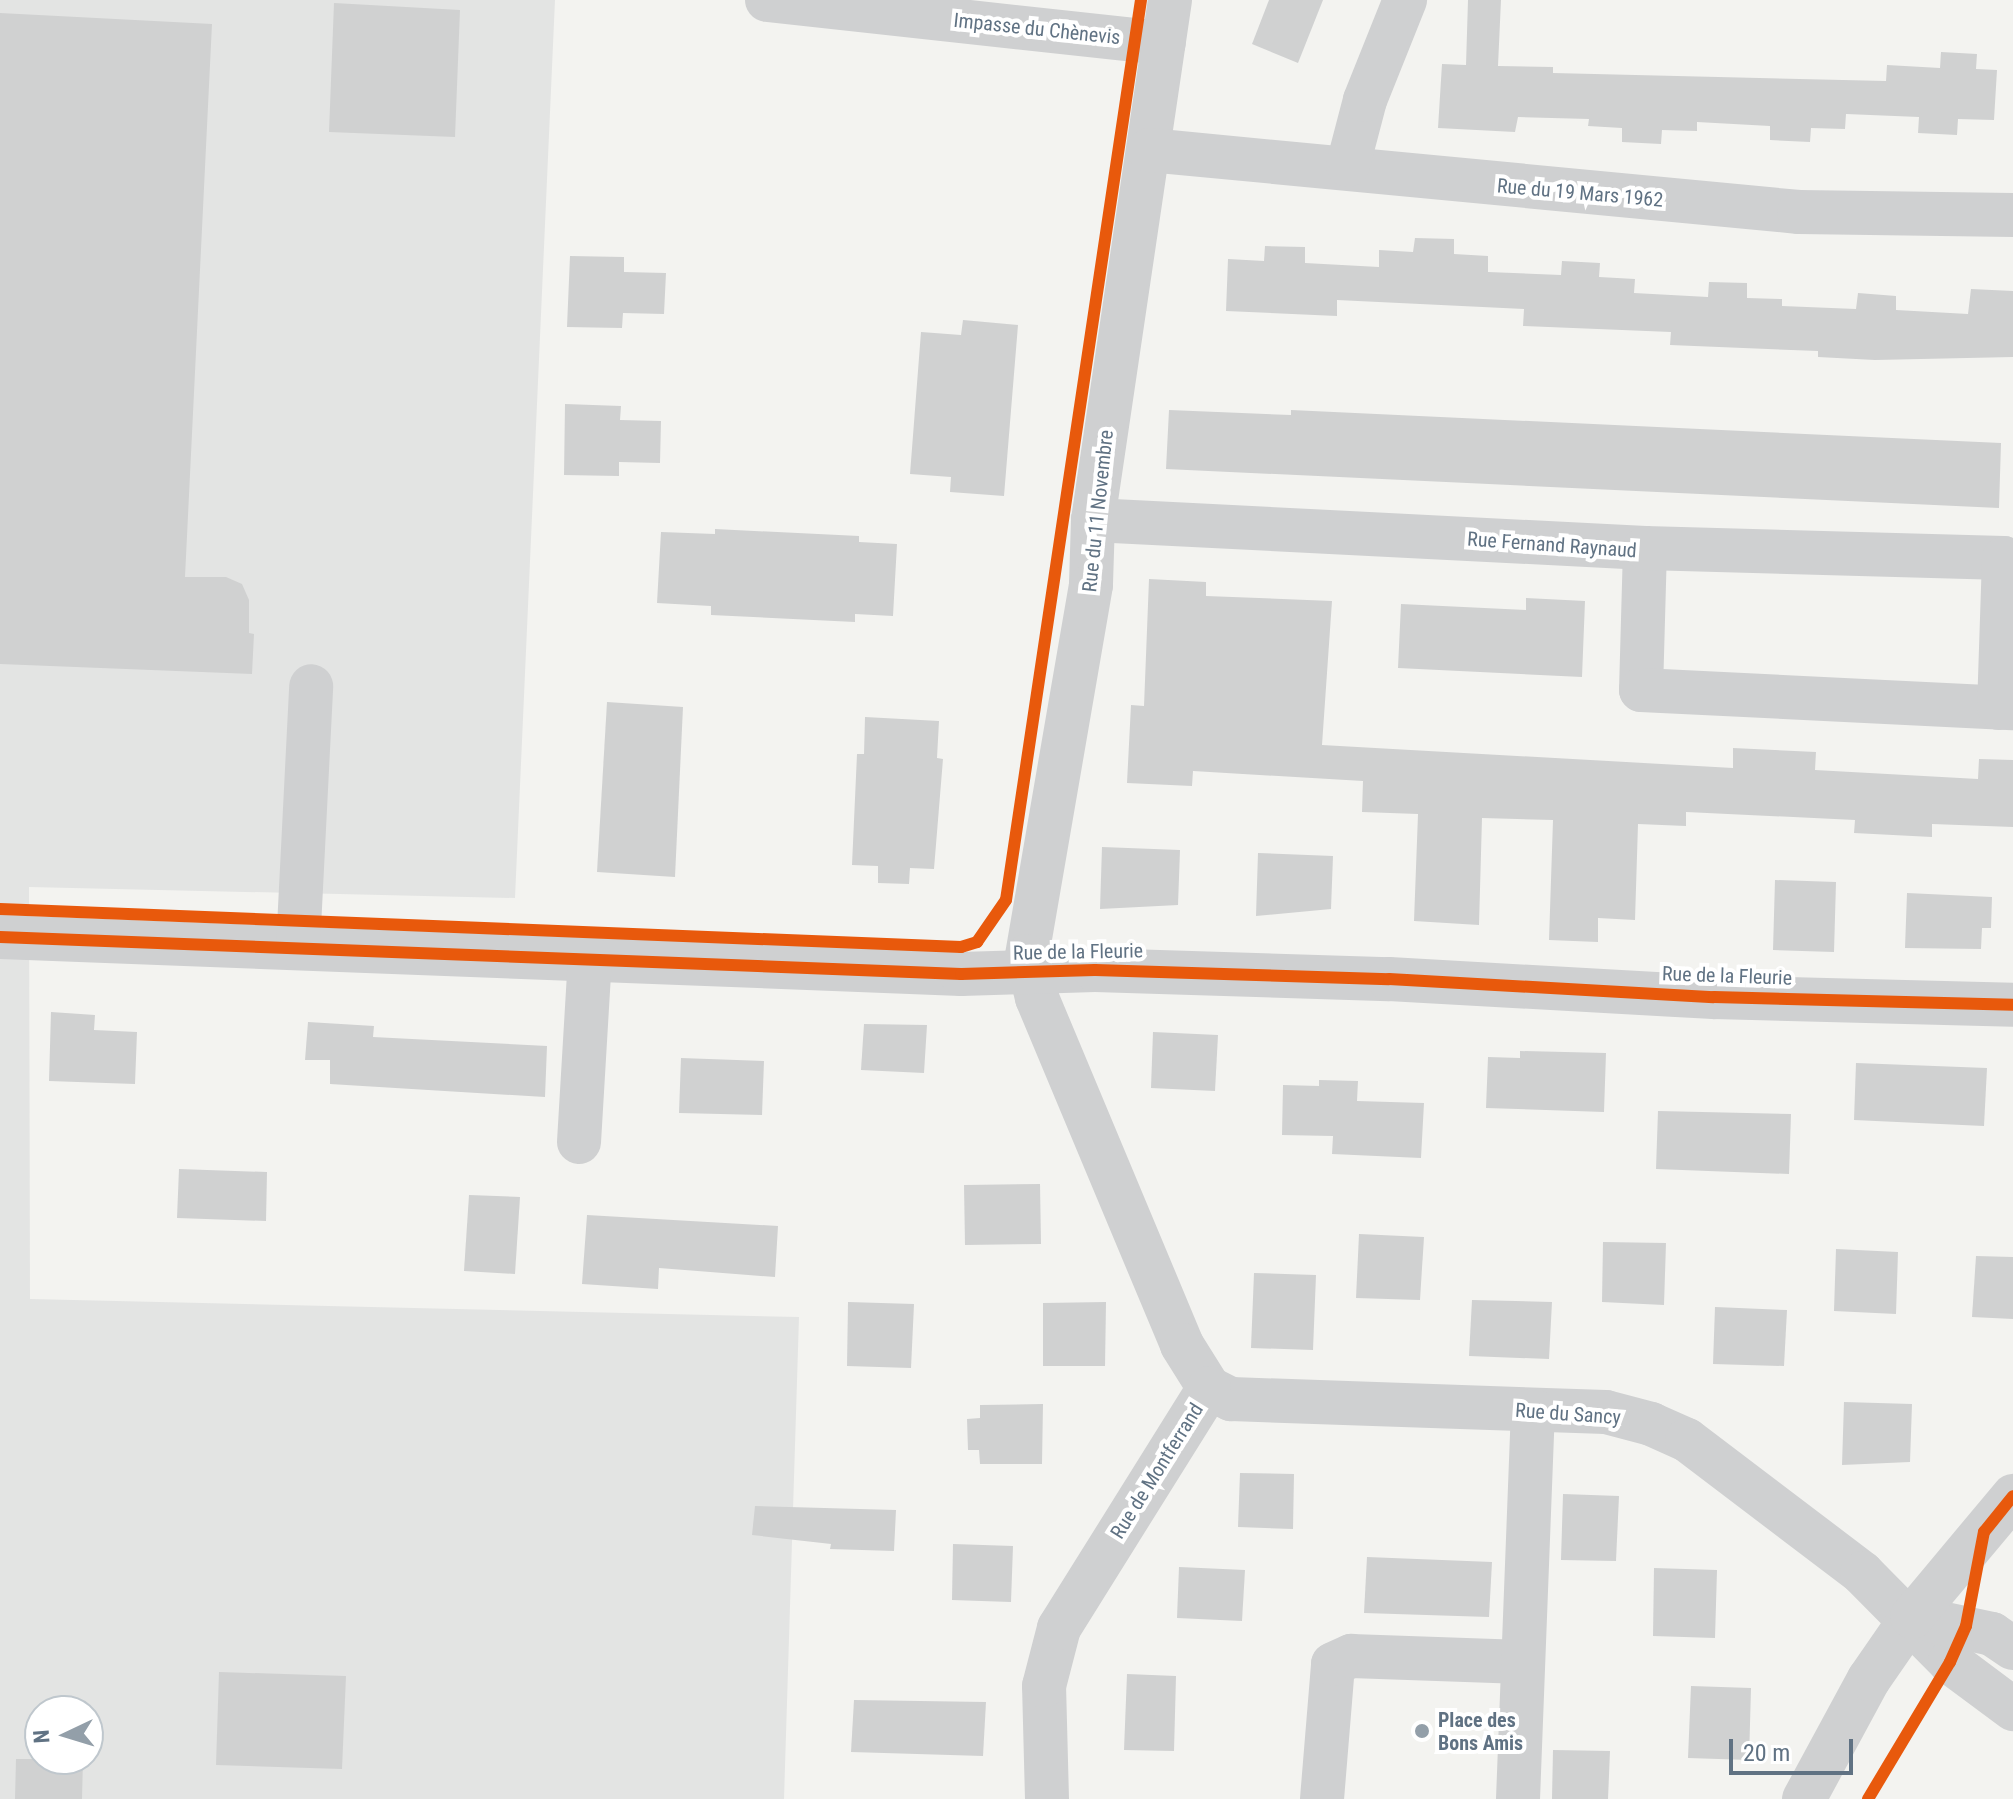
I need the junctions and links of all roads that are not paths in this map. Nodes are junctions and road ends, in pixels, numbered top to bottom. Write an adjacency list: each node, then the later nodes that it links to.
1 (767, 0): 4 (street, Impasse du Chènevis)
2 (1170, 0): 4 (street, Rue du 11 Novembre)
3 (1405, 0): 6 (street)
4 (1164, 43): 5 (street, Rue du 11 Novembre)
5 (1149, 150): 6 (street, Rue du 19 Mars 1962); 8 (street, Rue du 11 Novembre)
6 (1348, 165): 7 (street, Rue du 19 Mars 1962)
7 (2013, 215)
8 (1093, 520): 9 (street, Rue Fernand Raynaud); 15 (street, Rue du 11 Novembre)
9 (1645, 548): 11 (street, Rue Fernand Raynaud); 11 (street)
10 (311, 686): 13 (street)
11 (2006, 708)
12 (0, 937): 13 (street, Rue de la Fleurie)
13 (298, 947): 14 (street, Rue de la Fleurie)
14 (590, 958): 15 (street, Rue de la Fleurie); 17 (street)
15 (1031, 973): 16 (street, Rue de la Fleurie); 18 (street, Rue de Montferrand)
16 (2013, 1005)
17 (579, 1142)
18 (1209, 1388): 19 (street, Rue du Sancy); 25 (street, Rue de Montferrand)
19 (1533, 1410): 21 (street, Rue du Sancy); 23 (street)
20 (2013, 1496): 21 (street)
21 (1912, 1617): 22 (street); 24 (street); 28 (street)
22 (2013, 1648)
23 (1523, 1662): 26 (street); 27 (street)
24 (2013, 1709)
25 (1047, 1799)
26 (1322, 1799)
27 (1518, 1799)
28 (1804, 1799)

